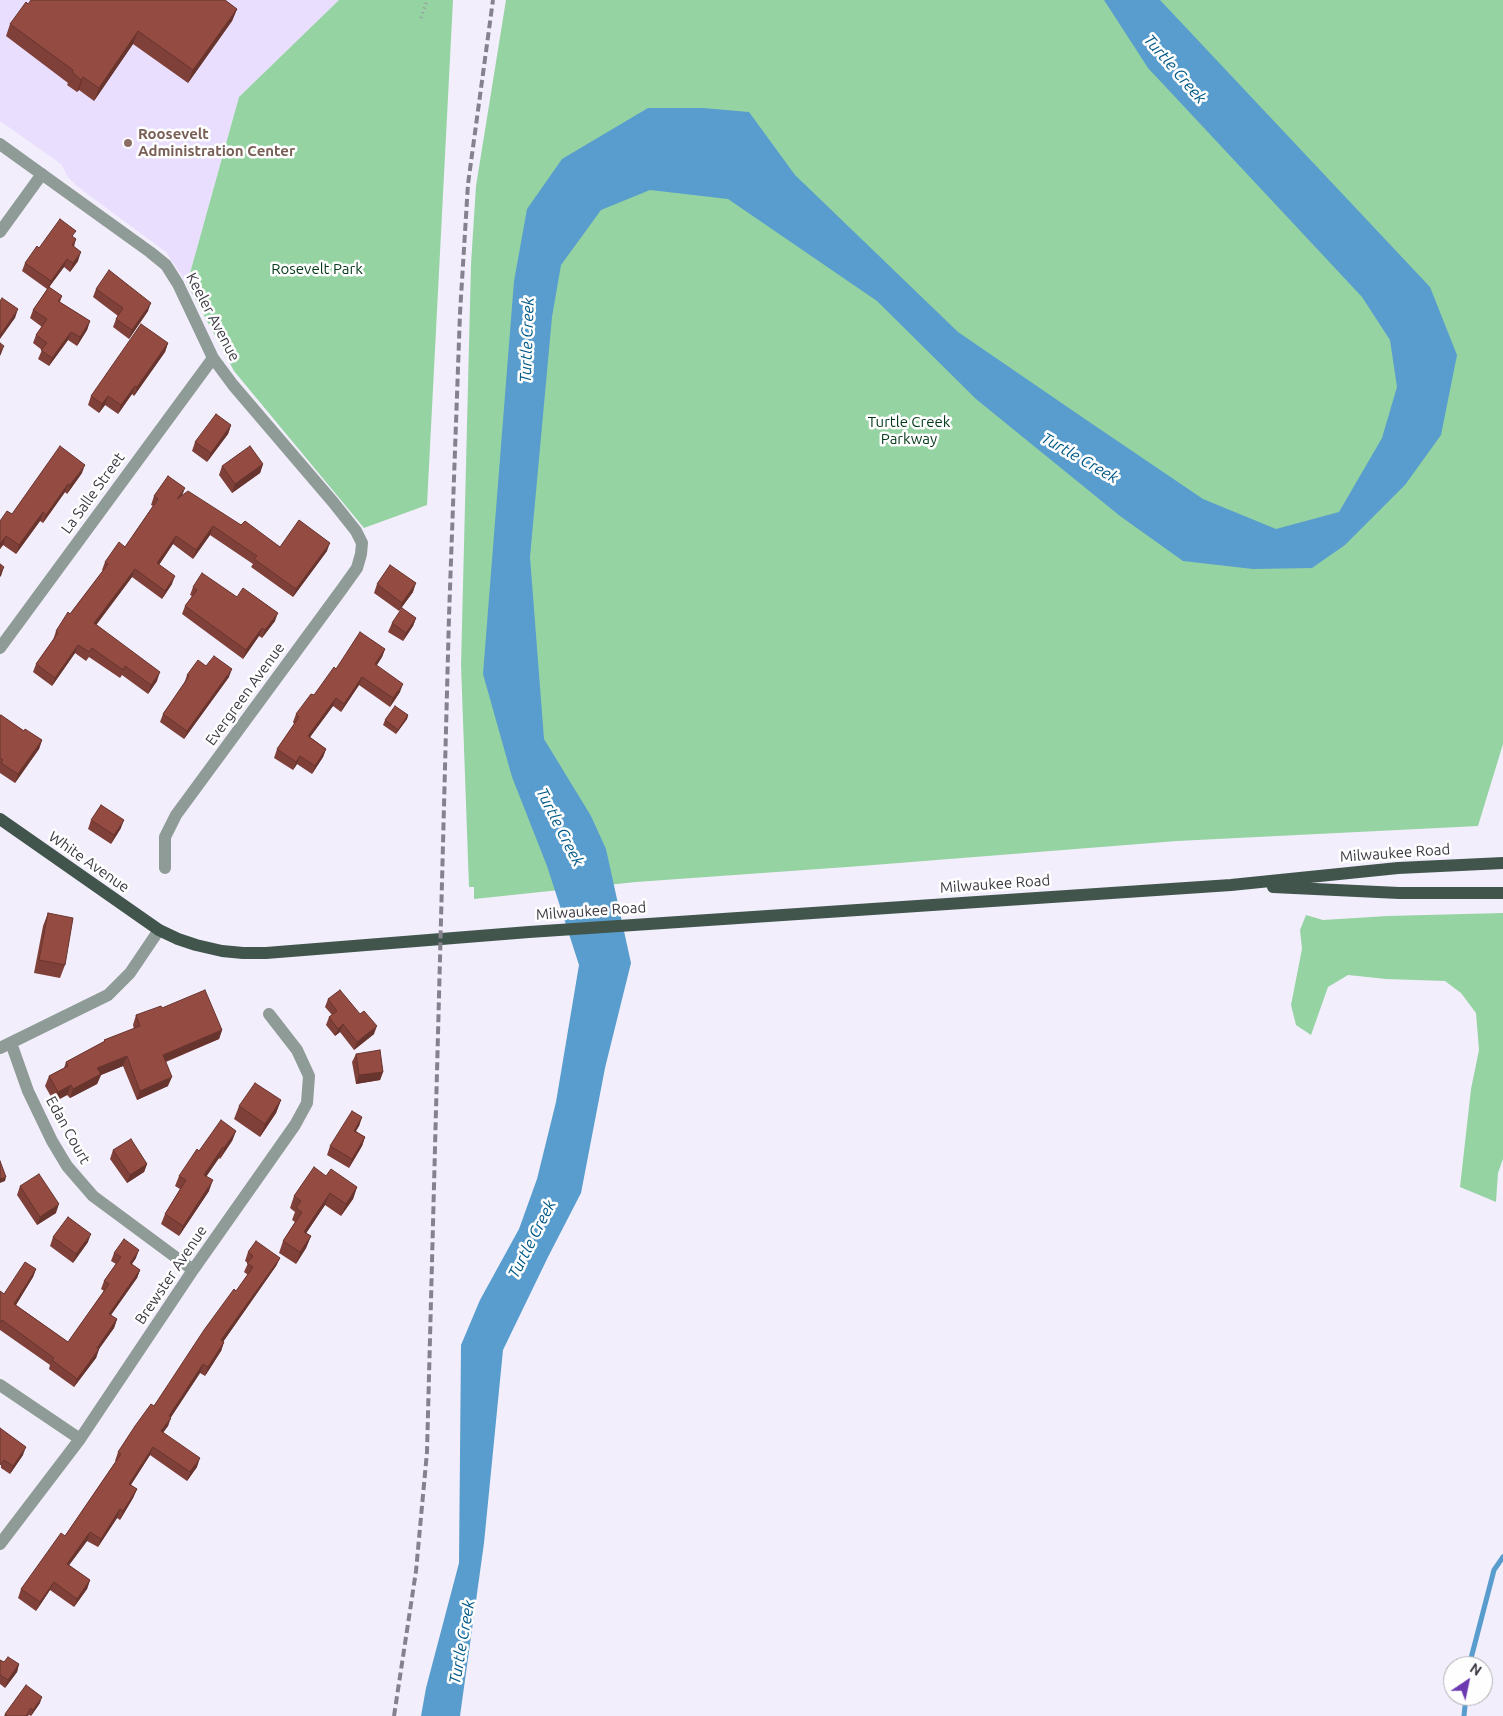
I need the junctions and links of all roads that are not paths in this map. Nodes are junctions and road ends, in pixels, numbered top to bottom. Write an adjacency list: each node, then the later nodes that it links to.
1 (0, 144): 2 (street, Keeler Avenue)
2 (42, 174): 3 (street); 4 (street, Keeler Avenue)
3 (0, 232)
4 (213, 358): 5 (street, Keeler Avenue); 6 (street, La Salle Street)
5 (362, 543): 9 (street, Evergreen Avenue)
6 (0, 648)
7 (0, 819): 12 (main road, White Avenue)
8 (1503, 863): 10 (main road, Milwaukee Road)
9 (165, 868)
10 (1231, 885): 11 (main road, Milwaukee Road); 12 (main road, Milwaukee Road)
11 (1503, 893)
12 (159, 930): 14 (street)
13 (269, 1014): 15 (street, Brewster Avenue)
14 (5, 1046): 15 (street, Edan Court)
15 (193, 1270): 17 (street, Brewster Avenue)
16 (0, 1385): 17 (street)
17 (80, 1439): 18 (street, Brewster Avenue)
18 (0, 1544)

